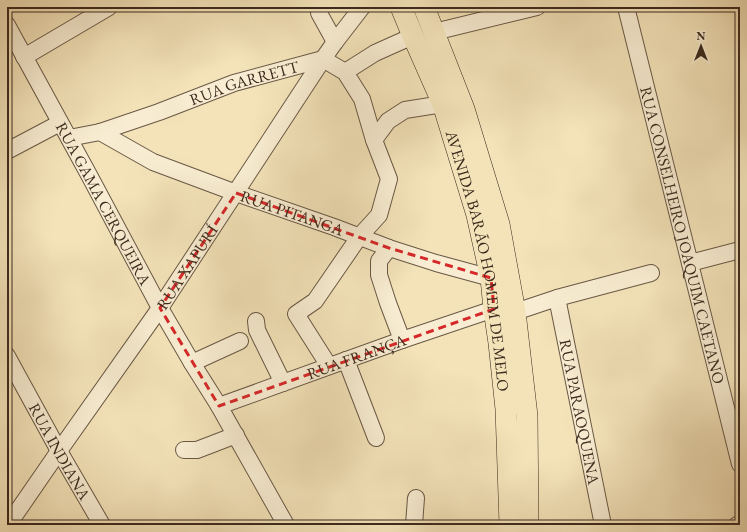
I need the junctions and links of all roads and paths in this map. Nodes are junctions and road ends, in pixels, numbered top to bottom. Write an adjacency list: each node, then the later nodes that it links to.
1 (109, 7): 12 (street)
2 (362, 7): 11 (street, RUA XAPURÍ)
3 (401, 7): 10 (main road, AVENIDA BARÃO HOMEM DE MELO)
4 (424, 7): 9 (main road, AVENIDA BARÃO HOMEM DE MELO)
5 (537, 7): 9 (street)
6 (626, 7): 25 (street, RUA CONSELHEIRO JOAQUIM CAETANO)
7 (320, 13): 11 (street)
8 (7, 25): 12 (street, RUA GAMA CERQUEIRA)
9 (434, 32): 31 (main road, AVENIDA BARÃO HOMEM DE MELO)
10 (412, 36): 14 (street); 15 (main road, AVENIDA BARÃO HOMEM DE MELO)
11 (335, 42): 13 (street, RUA XAPURÍ)
12 (24, 57): 16 (street, RUA GAMA CERQUEIRA)
13 (323, 59): 14 (street); 17 (street, RUA GARRETT); 21 (street, RUA XAPURÍ)
14 (345, 72): 19 (street)
15 (443, 104): 19 (street); 27 (main road, AVENIDA BARÃO HOMEM DE MELO)
16 (60, 123): 18 (street, RUA GAMA CERQUEIRA); 20 (street)
17 (100, 132): 18 (street, RUA GARRETT); 21 (street, RUA PITANGA)
18 (69, 138): 29 (street, RUA GAMA CERQUEIRA)
19 (374, 140): 22 (street)
20 (7, 152)
21 (236, 193): 22 (street, RUA PITANGA); 29 (street, RUA XAPURÍ)
22 (359, 237): 23 (street, RUA PITANGA); 38 (street)
23 (389, 248): 27 (street, RUA PITANGA); 33 (street)
24 (740, 250): 25 (street)
25 (690, 263): 45 (street, RUA CONSELHEIRO JOAQUIM CAETANO)
26 (651, 273): 28 (street)
27 (491, 278): 30 (main road, AVENIDA BARÃO HOMEM DE MELO)
28 (557, 298): 31 (street); 54 (street, RUA PARAOQUENA)
29 (160, 308): 37 (street, RUA GAMA CERQUEIRA); 44 (street, RUA XAPURÍ)
30 (494, 309): 33 (street, RUA FRANÇA); 52 (main road, AVENIDA BARÃO HOMEM DE MELO)
31 (515, 312): 53 (main road, AVENIDA BARÃO HOMEM DE MELO)
32 (256, 321): 39 (street)
33 (402, 340): 36 (street, RUA FRANÇA)
34 (240, 341): 37 (street)
35 (7, 356): 44 (street, RUA INDIANA)
36 (346, 360): 38 (street, RUA FRANÇA); 42 (street)
37 (192, 363): 40 (street, RUA GAMA CERQUEIRA)
38 (329, 366): 39 (street, RUA FRANÇA)
39 (283, 383): 40 (street, RUA FRANÇA)
40 (219, 406): 41 (street, RUA GAMA CERQUEIRA)
41 (236, 435): 43 (street); 50 (street, RUA GAMA CERQUEIRA)
42 (376, 438)
43 (184, 450)
44 (59, 451): 48 (street, RUA XAPURÍ); 49 (street, RUA INDIANA)
45 (740, 464)
46 (416, 498): 51 (street)
47 (740, 524): 55 (street)
48 (8, 525)
49 (102, 525)
50 (286, 525)
51 (414, 525)
52 (510, 525)
53 (528, 525)
54 (603, 525)
55 (737, 525)

